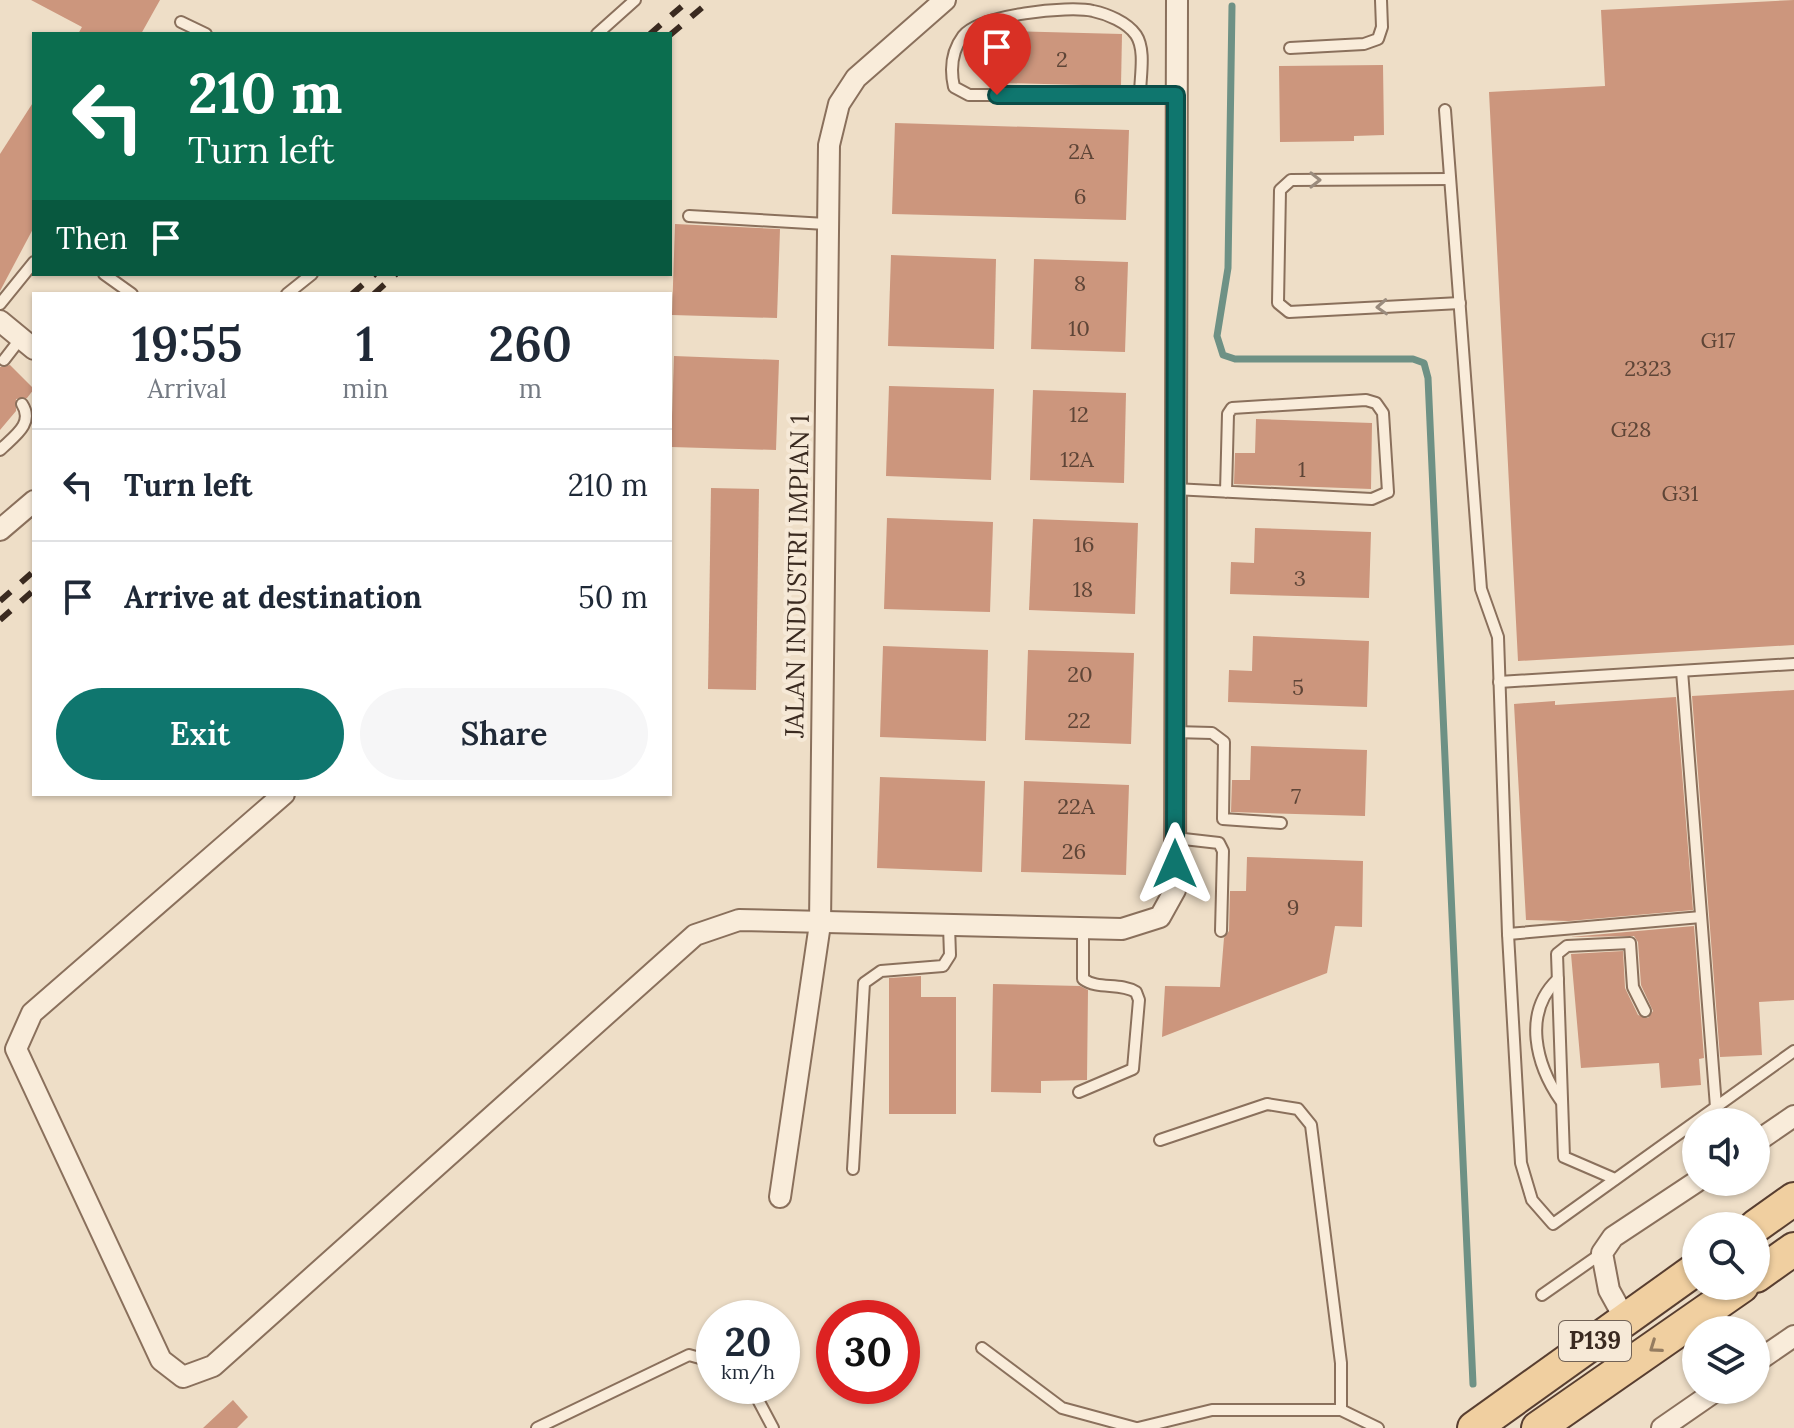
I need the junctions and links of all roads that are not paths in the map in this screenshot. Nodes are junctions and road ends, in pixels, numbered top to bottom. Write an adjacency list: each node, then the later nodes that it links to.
1 (635, 0): 7 (lane)
2 (945, 0): 14 (street, JALAN INDUSTRI IMPIAN 1)
3 (1177, 0): 10 (street)
4 (1381, 0): 8 (lane)
5 (181, 22): 6 (lane)
6 (202, 32)
7 (599, 32)
8 (1290, 48)
9 (1140, 95): 9 (lane); 10 (lane)
10 (1176, 95): 27 (street)
11 (1445, 110): 12 (lane)
12 (1450, 179): 20 (lane); 20 (lane, one-way to 12)
13 (689, 216): 14 (lane)
14 (826, 224): 39 (street, JALAN INDUSTRI IMPIAN 1)
15 (32, 264): 21 (lane)
16 (107, 276): 18 (lane)
17 (310, 276): 19 (lane)
18 (129, 292)
19 (290, 292)
20 (1460, 303): 33 (lane)
21 (0, 304)
22 (0, 321): 23 (street)
23 (28, 344): 24 (lane)
24 (4, 360)
25 (22, 404): 26 (lane)
26 (0, 450)
27 (1174, 489): 28 (lane); 34 (street)
28 (1226, 492): 28 (lane)
29 (32, 503): 30 (street)
30 (0, 530)
31 (1794, 664): 32 (lane)
32 (1682, 671): 33 (lane); 38 (lane)
33 (1499, 682): 43 (lane)
34 (1174, 732): 36 (lane); 37 (street)
35 (282, 796): 39 (street)
36 (1281, 823)
37 (1175, 838): 41 (street); 42 (lane)
38 (1701, 917): 43 (lane); 49 (lane)
39 (820, 924): 40 (street); 56 (street, JALAN INDUSTRI IMPIAN 1)
40 (949, 926): 41 (street); 53 (lane)
41 (1083, 929): 47 (lane)
42 (1221, 931)
43 (1508, 934): 54 (lane)
44 (1558, 979): 45 (lane); 48 (lane); 48 (lane)
45 (1645, 1011)
46 (1794, 1051): 49 (lane)
47 (1079, 1092)
48 (1562, 1103): 54 (lane)
49 (1716, 1107): 54 (lane)
50 (1794, 1116): 51 (street)
51 (1770, 1132)
52 (1160, 1140): 72 (lane)
53 (853, 1169)
54 (1615, 1179)
55 (1682, 1191): 60 (street)
56 (780, 1197)
57 (1794, 1199): 58 (main road)
58 (1770, 1216)
59 (1794, 1249): 61 (main road)
60 (1602, 1253): 63 (lane); 65 (street)
61 (1770, 1266)
62 (1682, 1279): 65 (main road, P139)
63 (1542, 1295)
64 (1722, 1300): 79 (main road, P139, one-way to 79)
65 (1625, 1319): 78 (main road, P139)
66 (1794, 1336): 68 (street)
67 (982, 1348): 76 (lane)
68 (1770, 1352)
69 (696, 1357): 74 (lane)
70 (760, 1404): 75 (lane)
71 (1697, 1404): 80 (street)
72 (1341, 1410): 73 (lane); 77 (lane)
73 (1162, 1425): 76 (lane)
74 (537, 1428)
75 (773, 1428)
76 (1137, 1428)
77 (1378, 1428)
78 (1474, 1428)
79 (1538, 1428)
80 (1662, 1428)

